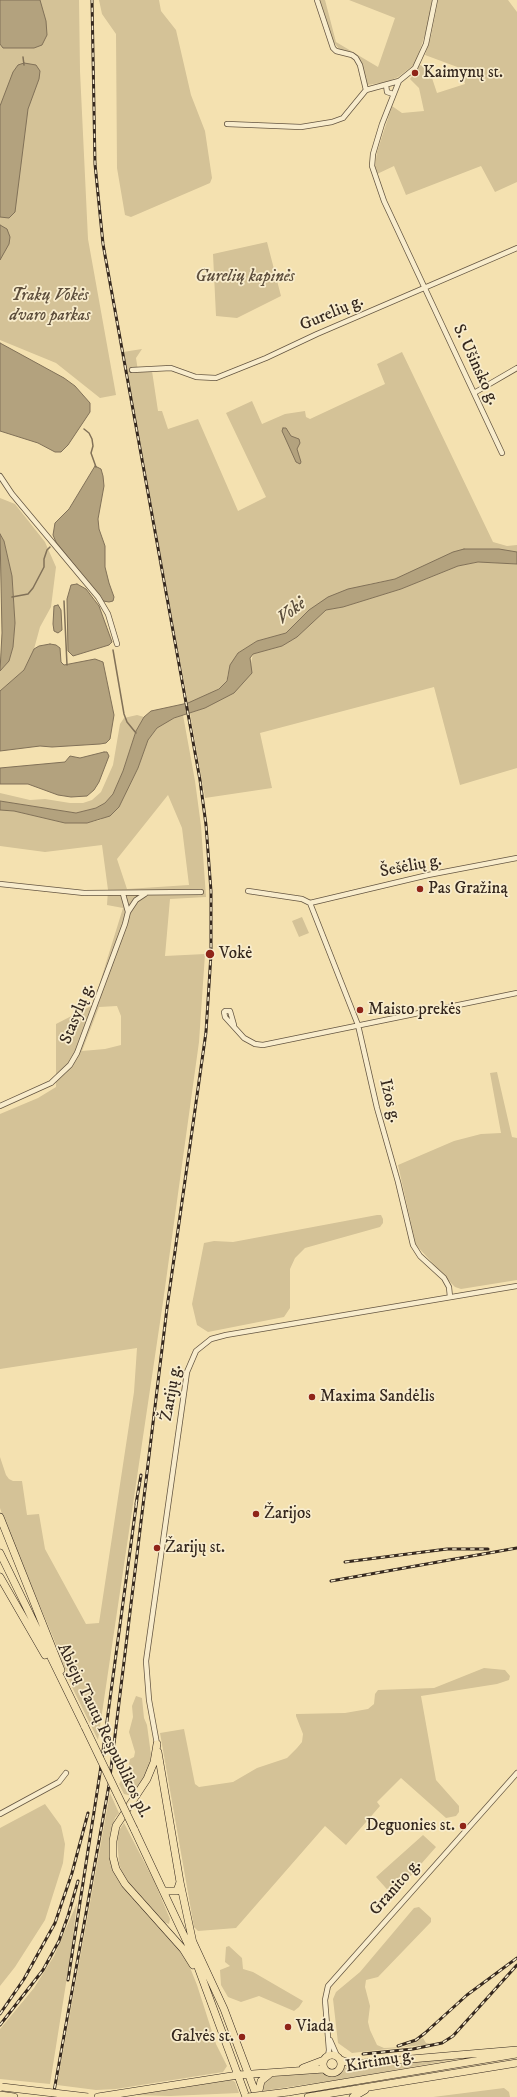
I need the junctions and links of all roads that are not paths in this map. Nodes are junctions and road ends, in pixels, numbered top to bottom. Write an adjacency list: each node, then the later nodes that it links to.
1 (317, 0): 5 (street)
2 (435, 0): 3 (street)
3 (399, 81): 4 (street); 6 (street, S. Ušinsko g.)
4 (386, 85): 5 (street); 6 (street)
5 (366, 90): 7 (street)
6 (393, 94): 9 (street, S. Ušinsko g.)
7 (227, 124)
8 (517, 248): 9 (street, Gurelių g.)
9 (424, 288): 11 (street, Gurelių g.); 12 (street, S. Ušinsko g.)
10 (517, 368): 12 (street)
11 (132, 370)
12 (474, 393): 13 (street, S. Ušinsko g.)
13 (502, 453)
14 (0, 476): 15 (street)
15 (117, 644)
16 (517, 858): 22 (street, Šešėlių g.)
17 (0, 884): 20 (street)
18 (248, 891): 22 (street)
19 (201, 892): 21 (street)
20 (123, 894): 21 (street); 23 (street)
21 (146, 894): 23 (street)
22 (310, 903): 26 (street, Ižos g.)
23 (128, 912): 27 (street, Stasylų g.)
24 (517, 993): 26 (street)
25 (234, 1025): 26 (street)
26 (358, 1025): 29 (street, Ižos g.)
27 (0, 1106)
28 (517, 1286): 29 (street, Žarijų g.)
29 (450, 1297): 35 (street, Žarijų g.)
30 (0, 1517): 34 (highway)
31 (0, 1553): 33 (highway, Abiejų Tautų Respublikos pl.)
32 (0, 1577): 33 (highway)
33 (60, 1676): 34 (highway, Abiejų Tautų Respublikos pl.)
34 (66, 1688): 42 (highway, Abiejų Tautų Respublikos pl., bridge)
35 (156, 1744): 38 (highway); 39 (highway)
36 (517, 1772): 46 (street, Granito g.)
37 (66, 1773): 40 (street)
38 (147, 1779): 39 (highway); 45 (highway)
39 (162, 1781): 41 (highway)
40 (0, 1814)
41 (180, 1882): 42 (highway); 44 (highway)
42 (164, 1891): 43 (highway, Abiejų Tautų Respublikos pl.)
43 (178, 1922): 44 (highway, Abiejų Tautų Respublikos pl.); 45 (highway, Abiejų Tautų Respublikos pl.)
44 (194, 1943): 55 (highway, Abiejų Tautų Respublikos pl.)
45 (202, 1981): 56 (highway, Abiejų Tautų Respublikos pl.)
46 (328, 2034): 49 (street, Granito g.); 50 (street, Granito g.)
47 (517, 2050): 50 (highway)
48 (517, 2054): 63 (highway, Kirtimų g., bridge)
49 (326, 2058): 50 (highway); 52 (highway); 53 (highway)
50 (339, 2058): 52 (highway)
51 (517, 2063): 58 (highway, Kirtimų g.)
52 (324, 2069): 53 (highway)
53 (297, 2070): 54 (highway)
54 (273, 2072): 55 (highway); 64 (highway)
55 (249, 2074): 56 (highway); 64 (highway, Abiejų Tautų Respublikos pl.)
56 (238, 2075): 62 (highway); 63 (highway, Abiejų Tautų Respublikos pl.)
57 (0, 2087): 61 (highway, bridge)
58 (369, 2087): 65 (highway, Kirtimų g.); 66 (highway)
59 (0, 2095): 60 (highway)
60 (14, 2097)
61 (88, 2097)
62 (98, 2097)
63 (247, 2097)
64 (257, 2097)
65 (308, 2097)
66 (353, 2097)

